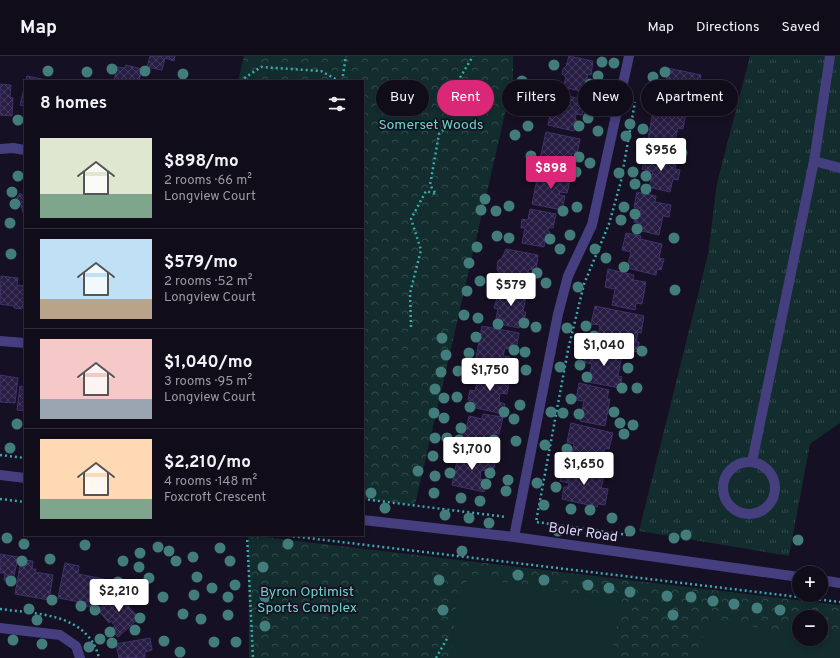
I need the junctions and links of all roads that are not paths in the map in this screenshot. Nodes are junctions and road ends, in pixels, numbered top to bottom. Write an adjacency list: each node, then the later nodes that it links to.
1 (629, 56): 13 (street)
2 (830, 56): 5 (street)
3 (0, 149): 4 (street)
4 (24, 150)
5 (814, 161): 6 (street); 9 (street)
6 (840, 168)
7 (0, 341): 8 (street)
8 (24, 343)
9 (752, 462): 9 (street)
10 (0, 475): 11 (street)
11 (24, 478)
12 (364, 520): 13 (street, Boler Road)
13 (514, 537): 14 (street, Boler Road)
14 (792, 576)
15 (828, 581): 16 (street)
16 (840, 583)
17 (0, 628): 18 (street)
18 (80, 658)

